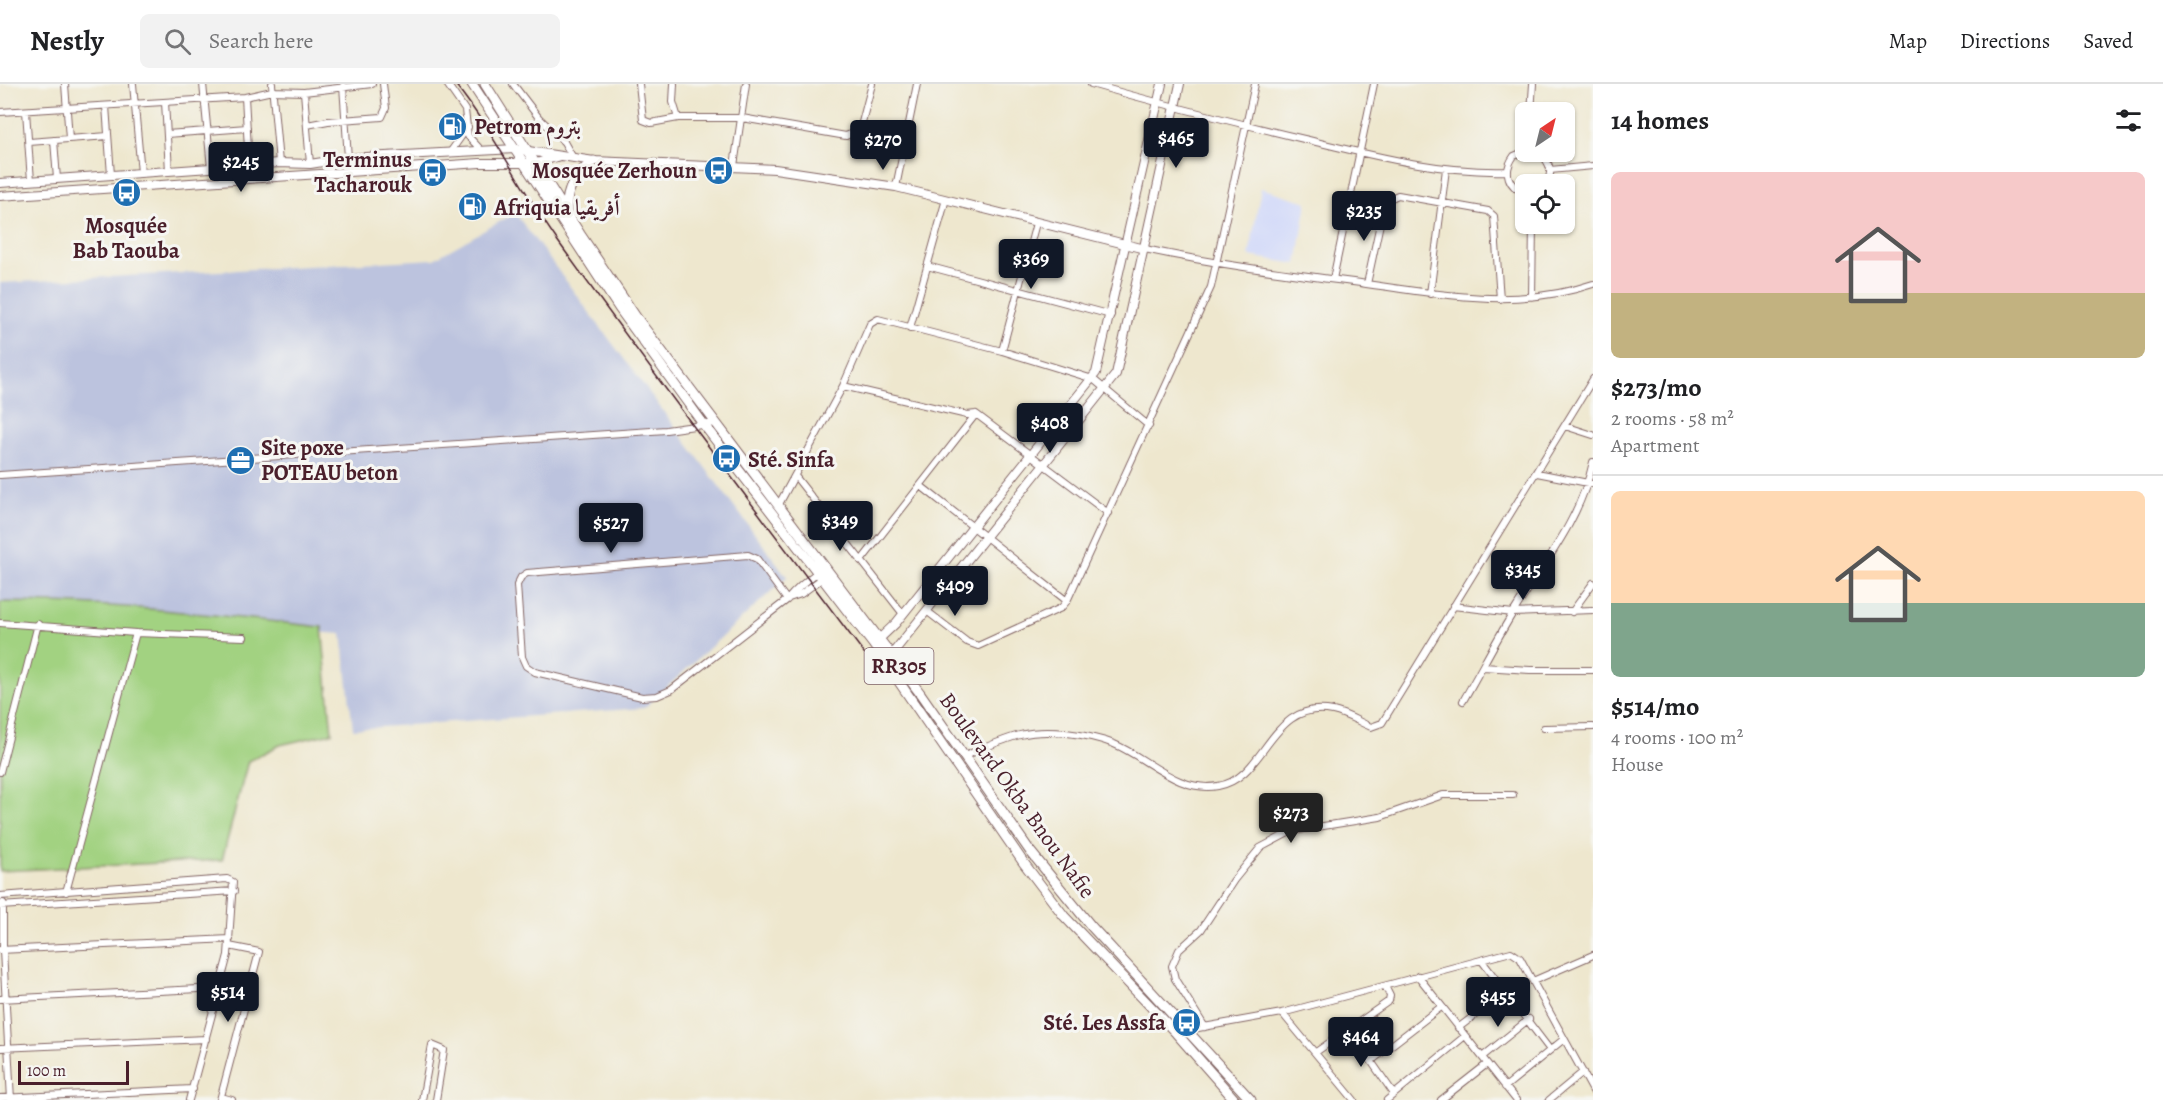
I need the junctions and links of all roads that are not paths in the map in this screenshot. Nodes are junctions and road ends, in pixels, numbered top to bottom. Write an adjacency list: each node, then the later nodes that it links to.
1 (65, 84): 32 (street)
2 (133, 84): 29 (street)
3 (203, 84): 25 (street)
4 (372, 84): 21 (street)
5 (383, 84): 37 (street)
6 (447, 84): 40 (street)
7 (472, 84): 48 (main road, Boulevard Okba Bnou Nafie / RR305)
8 (485, 84): 49 (main road, Boulevard Okba Bnou Nafie / RR305)
9 (513, 84): 56 (street)
10 (639, 84): 35 (street)
11 (674, 84): 35 (street)
12 (746, 84): 36 (street)
13 (872, 84): 36 (street)
14 (917, 84): 77 (street)
15 (1091, 84): 28 (street)
16 (1162, 84): 28 (street)
17 (1179, 84): 31 (street)
18 (1255, 84): 38 (street)
19 (1374, 84): 52 (street)
20 (1533, 84): 27 (street)
21 (342, 86): 23 (street); 37 (street)
22 (272, 88): 23 (street); 24 (street); 59 (street)
23 (304, 92): 39 (street)
24 (245, 97): 25 (street); 41 (street)
25 (204, 99): 26 (street); 42 (street)
26 (165, 102): 29 (street); 43 (street)
27 (1532, 102)
28 (1158, 103): 31 (street); 86 (street)
29 (135, 104): 30 (street); 71 (street)
30 (106, 106): 32 (street); 44 (street)
31 (1175, 107): 38 (street); 87 (street)
32 (66, 108): 33 (street); 45 (street)
33 (26, 111): 34 (street); 47 (street)
34 (0, 112)
35 (678, 118): 36 (street)
36 (742, 118): 64 (street)
37 (346, 119): 39 (street); 55 (street)
38 (1246, 124): 52 (street); 88 (street)
39 (307, 125): 61 (street)
40 (468, 126): 50 (street); 51 (street)
41 (247, 128): 42 (street); 63 (street)
42 (208, 131): 43 (street); 66 (street)
43 (166, 134): 69 (street)
44 (108, 136): 45 (street); 73 (street)
45 (69, 139): 46 (street)
46 (54, 140): 47 (street); 74 (street)
47 (29, 142): 75 (street)
48 (515, 149): 49 (street); 50 (street); 62 (main road, Boulevard Okba Bnou Nafie / RR305)
49 (527, 149): 53 (street); 60 (main road, Boulevard Okba Bnou Nafie / RR305)
50 (481, 150): 51 (street)
51 (451, 151): 55 (street)
52 (1360, 152): 67 (street); 90 (street)
53 (561, 156): 56 (street); 60 (street)
54 (1515, 156): 70 (street)
55 (348, 158): 61 (street)
56 (573, 158): 57 (street)
57 (594, 161): 64 (street); 83 (main road)
58 (1546, 162): 68 (street)
59 (279, 163): 61 (street); 63 (street)
60 (536, 163): 62 (street); 83 (main road, Boulevard Okba Bnou Nafie / RR305)
61 (310, 164)
62 (525, 164): 80 (street); 106 (main road, Boulevard Okba Bnou Nafie / RR305)
63 (249, 166): 66 (street)
64 (734, 166): 77 (street)
65 (1593, 166): 68 (street)
66 (210, 168): 69 (street)
67 (1446, 169): 70 (street); 82 (street)
68 (1550, 170): 72 (street)
69 (169, 171): 71 (street)
70 (1507, 171): 78 (street)
71 (141, 173): 73 (street)
72 (1549, 174)
73 (111, 175): 74 (street)
74 (57, 179): 75 (street)
75 (31, 181): 76 (street)
76 (0, 183)
77 (896, 187): 81 (street)
78 (1515, 188)
79 (0, 191): 80 (street)
80 (0, 196)
81 (946, 199): 84 (street); 89 (street)
82 (1443, 203): 91 (street); 94 (street); 96 (street)
83 (568, 215): 105 (main road, Boulevard Okba Bnou Nafie / RR305)
84 (1036, 223): 86 (street); 93 (street)
85 (1533, 234): 95 (street)
86 (1126, 245): 87 (street); 97 (street)
87 (1145, 249): 88 (street); 103 (street)
88 (1216, 264): 90 (street); 107 (street)
89 (927, 266): 93 (street); 98 (street)
90 (1333, 279): 91 (street)
91 (1367, 284): 94 (street)
92 (1593, 284): 95 (street)
93 (1018, 291): 97 (street); 99 (street)
94 (1430, 294): 96 (street)
95 (1532, 297): 96 (street)
96 (1500, 299)
97 (1111, 315): 100 (street)
98 (910, 328): 99 (street); 102 (street)
99 (1002, 351): 100 (street)
100 (1093, 379): 103 (street); 110 (street)
101 (1592, 383): 108 (street)
102 (843, 386): 104 (street); 115 (street)
103 (1106, 389): 107 (street); 112 (street)
104 (976, 414): 110 (street); 117 (street)
105 (716, 423): 106 (street); 118 (main road, Boulevard Okba Bnou Nafie / RR305)
106 (704, 425): 114 (street); 123 (main road, Boulevard Okba Bnou Nafie / RR305)
107 (1149, 426): 119 (street)
108 (1565, 426): 109 (street); 113 (street)
109 (1593, 435)
110 (1031, 456): 112 (street); 120 (street)
111 (1593, 462): 116 (street)
112 (1045, 465): 119 (street); 121 (street)
113 (1537, 473): 116 (street); 127 (street)
114 (0, 475)
115 (795, 476): 118 (street); 122 (street)
116 (1591, 484): 131 (street)
117 (921, 486): 120 (street); 122 (street)
118 (778, 506): 123 (main road, Boulevard Okba Bnou Nafie / RR305)
119 (1108, 513): 126 (street)
120 (973, 526): 121 (street); 132 (street)
121 (986, 538): 126 (street); 129 (street)
122 (861, 561): 132 (street)
123 (823, 573): 125 (street); 137 (main road, Boulevard Okba Bnou Nafie / RR305)
124 (1593, 583): 130 (street)
125 (788, 599): 125 (street)
126 (1067, 601): 129 (street)
127 (1453, 606): 131 (street); 144 (street)
128 (1593, 610): 130 (street)
129 (928, 612): 138 (street)
130 (1572, 612): 131 (street)
131 (1513, 613): 139 (street)
132 (903, 614): 137 (street)
133 (0, 623): 134 (street)
134 (38, 624): 135 (street); 145 (street)
135 (136, 633): 136 (street); 148 (street)
136 (244, 637)
137 (876, 642): 138 (main road, Boulevard Okba Bnou Nafie / RR305)
138 (888, 659): 144 (main road, Boulevard Okba Bnou Nafie / RR305); 195 (main road, Boulevard Okba Bnou Nafie / RR305)
139 (1482, 667): 140 (street); 141 (street)
140 (1593, 670)
141 (1463, 701)
142 (1593, 727): 143 (street)
143 (1544, 728)
144 (964, 756): 166 (main road, Boulevard Okba Bnou Nafie / RR305)
145 (0, 772)
146 (1513, 795): 164 (street)
147 (234, 891): 148 (street); 150 (street); 151 (street)
148 (66, 892): 149 (street)
149 (1, 896): 150 (street)
150 (2, 905): 152 (street)
151 (230, 943): 152 (street); 158 (street); 189 (street)
152 (1, 950): 160 (street)
153 (1593, 956): 156 (street)
154 (1482, 961): 155 (street); 156 (street); 159 (street)
155 (1418, 976): 157 (street); 161 (street)
156 (1533, 981): 170 (street)
157 (1385, 986): 162 (street); 167 (street)
158 (219, 988): 160 (street); 169 (street)
159 (1507, 991): 163 (street); 165 (street)
160 (3, 999): 171 (street)
161 (1441, 1007): 165 (street); 176 (street)
162 (1282, 1013): 164 (street); 174 (street)
163 (1529, 1019): 173 (street); 175 (street)
164 (1205, 1027): 166 (street)
165 (1458, 1028): 168 (street)
166 (1187, 1030): 196 (main road, Boulevard Okba Bnou Nafie / RR305)
167 (1344, 1030): 174 (street); 176 (street)
168 (1465, 1036): 175 (street); 183 (street)
169 (206, 1039): 171 (street); 180 (street)
170 (1564, 1039): 173 (street); 178 (street)
171 (9, 1047): 172 (street); 188 (street)
172 (0, 1048)
173 (1550, 1050): 179 (street)
174 (1316, 1052): 197 (street)
175 (1482, 1057): 177 (street)
176 (1371, 1061): 183 (street)
177 (1487, 1064): 179 (street); 186 (street)
178 (1583, 1072): 181 (street); 200 (street)
179 (1505, 1087): 187 (street)
180 (193, 1089): 182 (street); 191 (street)
181 (1593, 1091)
182 (114, 1092): 184 (street); 190 (street)
183 (1394, 1094): 198 (street)
184 (64, 1097): 188 (street)
185 (0, 1098): 188 (street)
186 (1446, 1098)
187 (1514, 1098): 199 (street)
188 (11, 1099)
189 (221, 1099): 192 (street)
190 (114, 1100)
191 (189, 1100)
192 (232, 1100)
193 (422, 1100): 194 (street)
194 (436, 1100)
195 (1235, 1100)
196 (1251, 1100)
197 (1354, 1100)
198 (1387, 1100)
199 (1506, 1100)
200 (1549, 1100)

